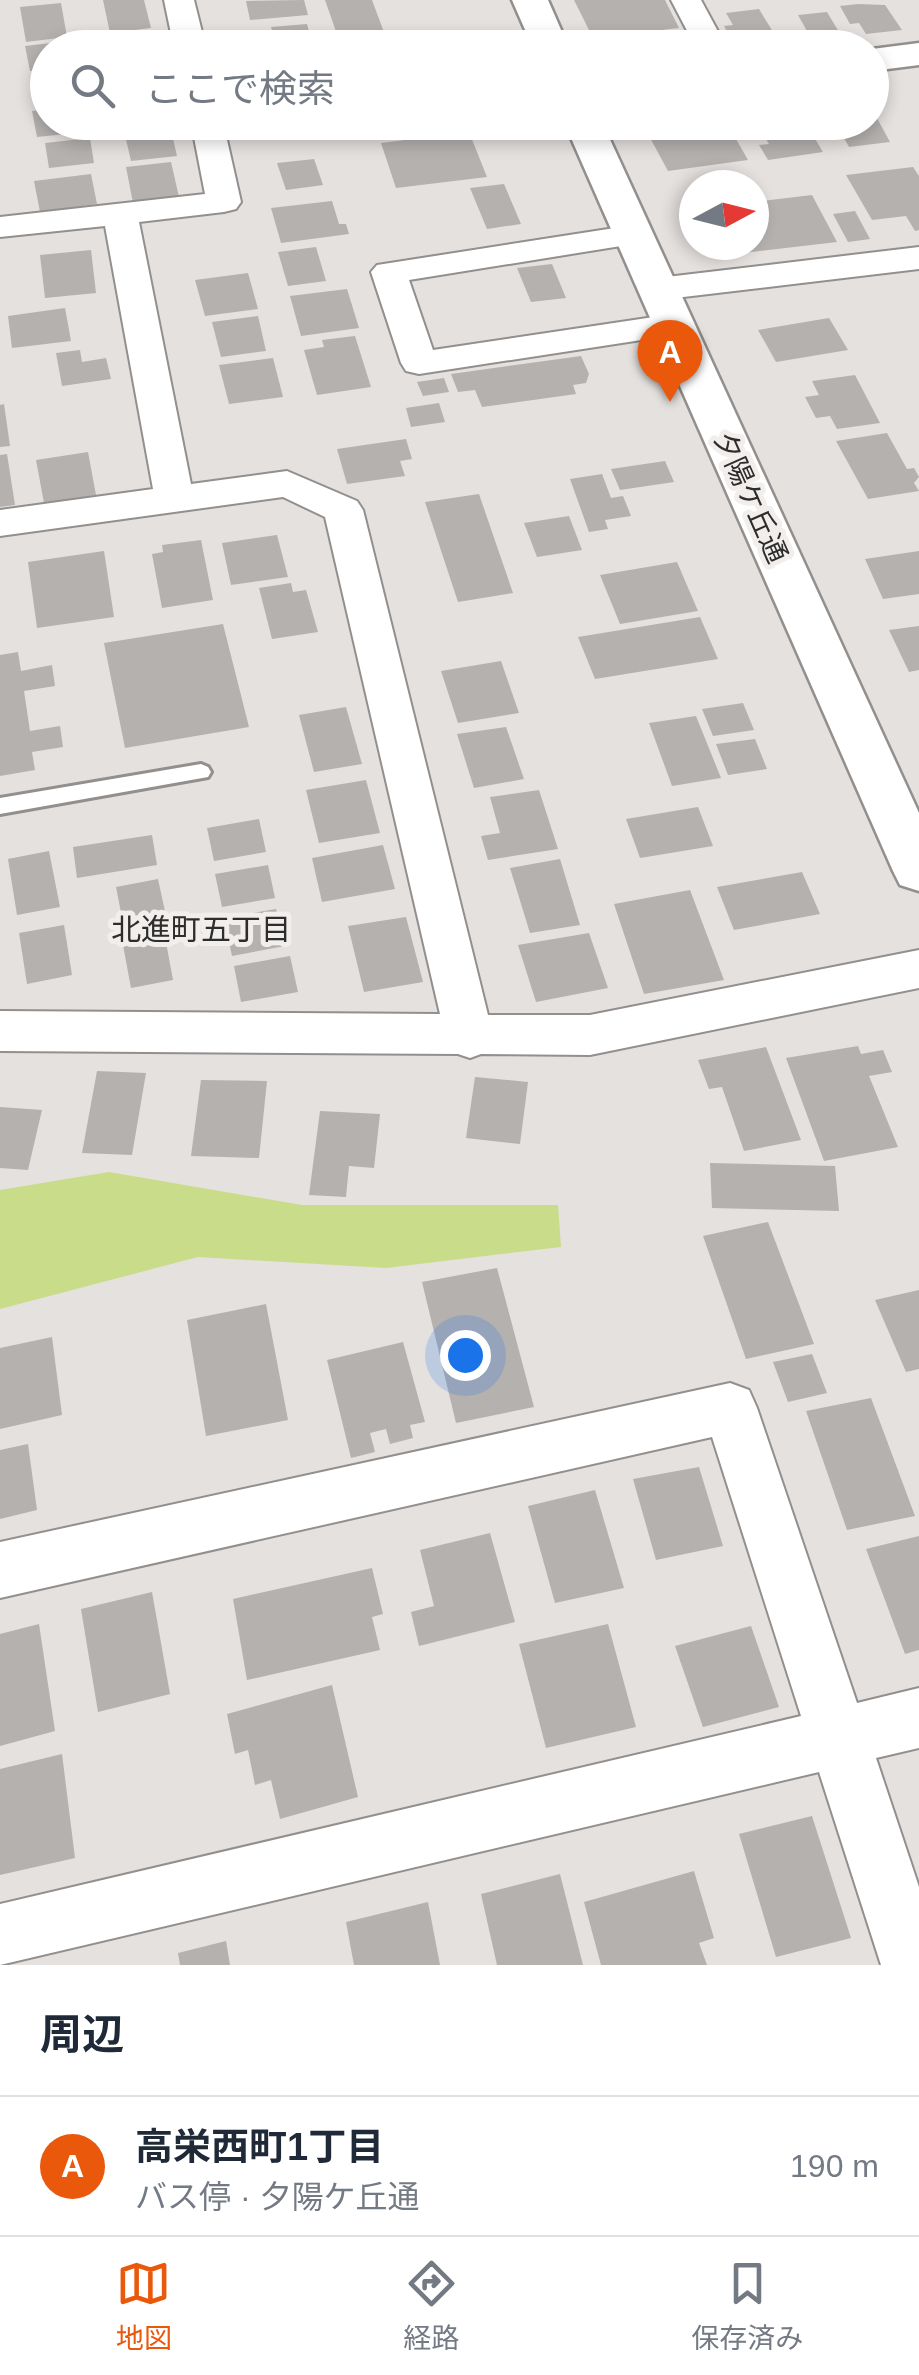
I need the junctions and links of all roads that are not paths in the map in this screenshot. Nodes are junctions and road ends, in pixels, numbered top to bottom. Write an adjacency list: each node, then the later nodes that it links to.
1 (179, 0): 4 (street)
2 (530, 0): 5 (street)
3 (686, 0): 6 (street)
4 (186, 30)
5 (542, 30)
6 (702, 30)
7 (919, 54): 8 (street)
8 (889, 58)
9 (211, 140): 11 (street)
10 (592, 140): 13 (street, 夕陽ケ丘通)
11 (120, 214): 12 (street); 16 (street)
12 (0, 227)
13 (634, 235): 15 (street, 夕陽ケ丘通); 15 (street)
14 (919, 258): 15 (street)
15 (666, 307): 20 (street, 夕陽ケ丘通)
16 (174, 497): 17 (street); 23 (street)
17 (0, 523)
18 (201, 772): 19 (lane)
19 (0, 806)
20 (919, 871)
21 (919, 969): 23 (street)
22 (0, 1031): 23 (street)
23 (470, 1038)
24 (0, 1570): 26 (street)
25 (919, 1718): 26 (street)
26 (840, 1736): 27 (street); 28 (street)
27 (0, 1936)
28 (913, 1965)

